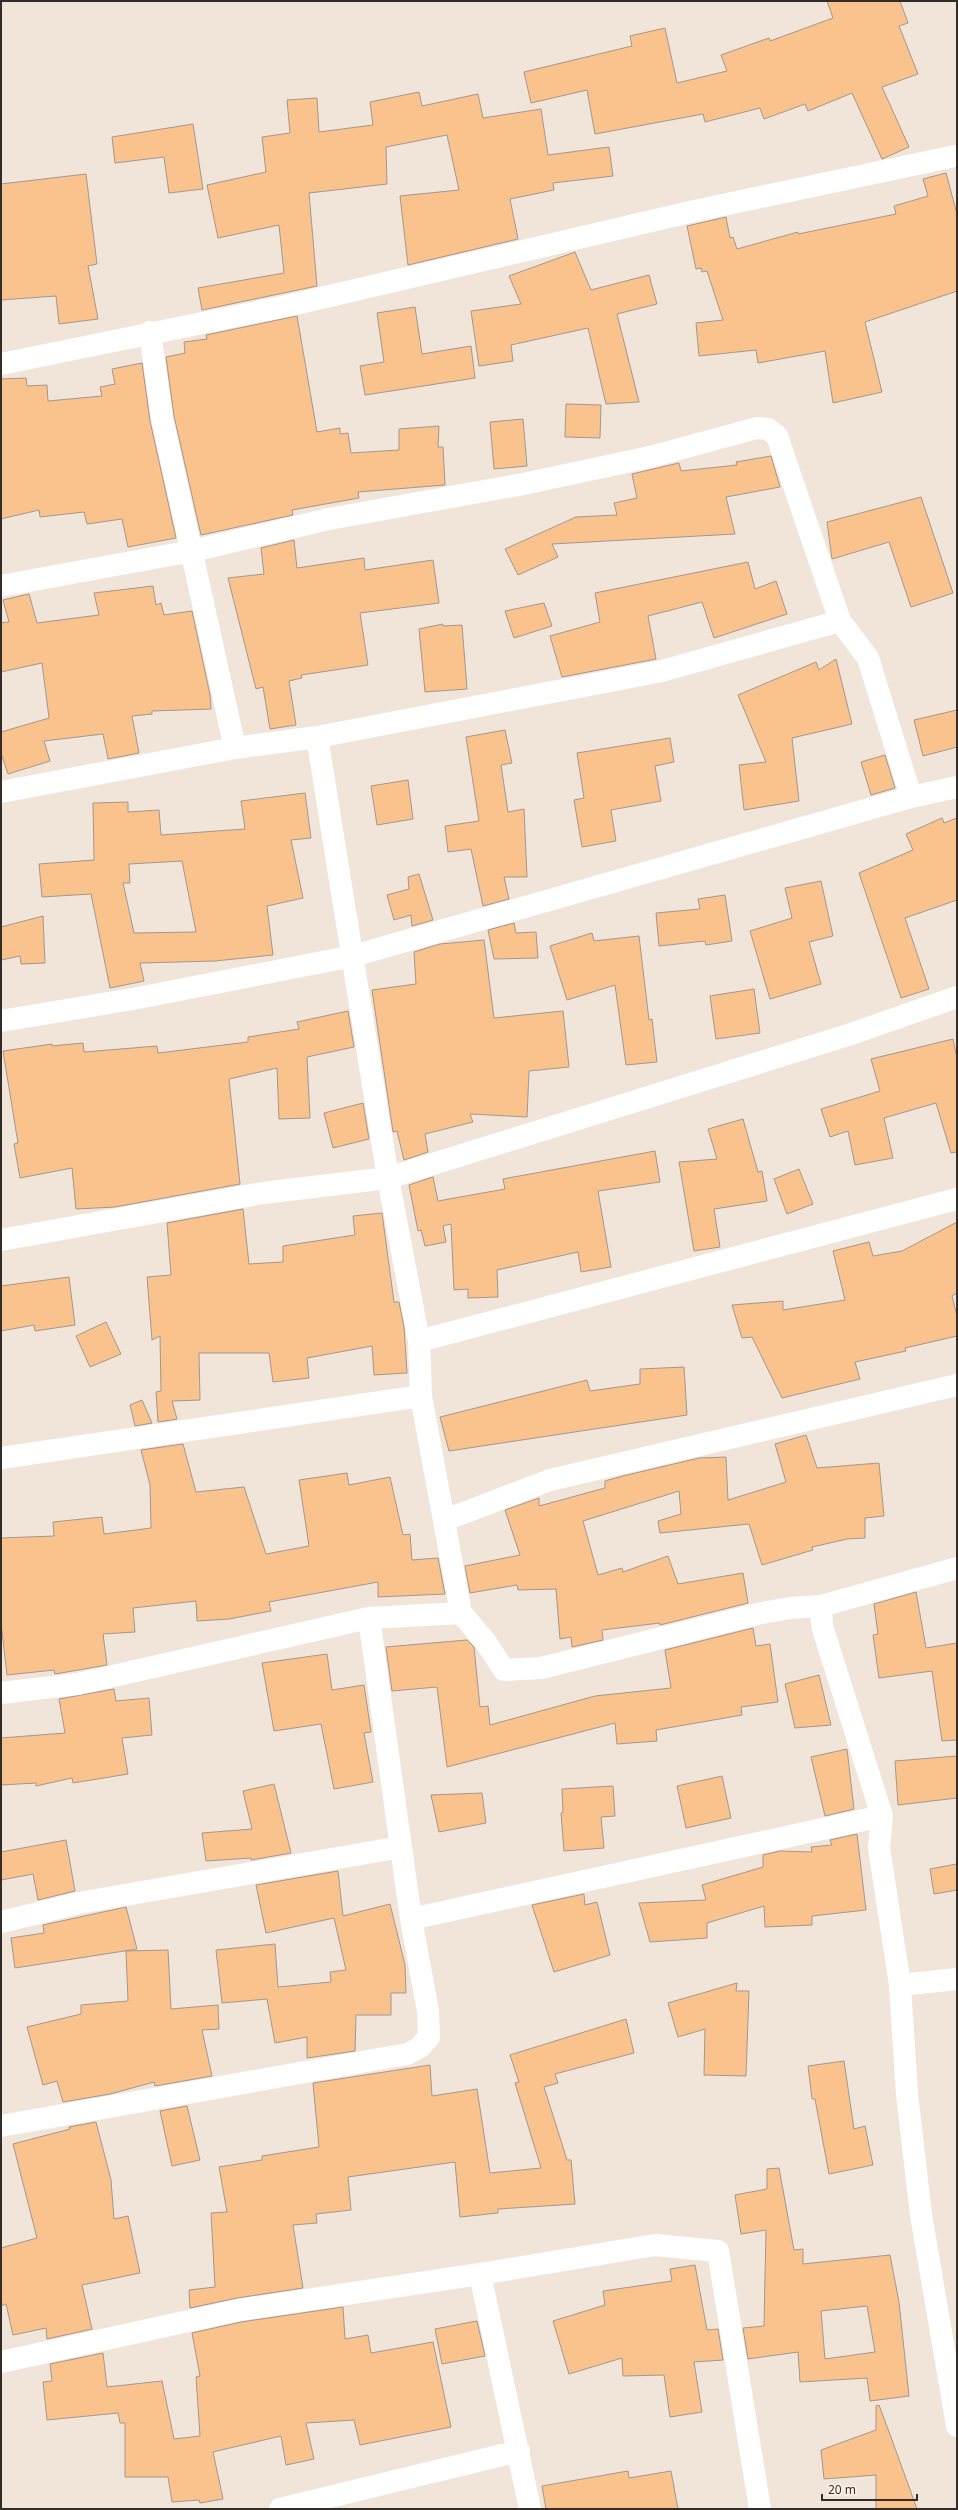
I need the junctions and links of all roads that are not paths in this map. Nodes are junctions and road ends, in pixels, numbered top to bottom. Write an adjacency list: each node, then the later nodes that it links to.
1 (955, 156): 2 (street)
2 (150, 332): 3 (street); 4 (street)
3 (1, 364)
4 (192, 551): 5 (street); 6 (street); 8 (street)
5 (1, 586)
6 (840, 621): 7 (street); 11 (street)
7 (317, 737): 8 (street); 12 (street)
8 (235, 748): 10 (street)
9 (957, 787): 11 (street)
10 (1, 792)
11 (911, 797): 12 (street)
12 (353, 956): 14 (street); 15 (street)
13 (957, 997): 15 (street)
14 (1, 1021)
15 (388, 1178): 17 (street); 18 (street)
16 (957, 1199): 18 (street)
17 (1, 1240)
18 (419, 1341): 20 (street)
19 (957, 1385): 22 (street)
20 (421, 1396): 21 (street); 22 (street)
21 (1, 1458)
22 (445, 1520): 25 (street)
23 (957, 1568): 24 (street)
24 (821, 1606): 25 (street); 28 (street)
25 (460, 1612): 26 (street)
26 (369, 1618): 27 (street); 29 (street)
27 (1, 1693)
28 (882, 1816): 30 (street); 33 (street)
29 (401, 1847): 30 (street); 31 (street)
30 (411, 1919): 34 (street)
31 (1, 1922)
32 (957, 1979): 33 (street)
33 (900, 1985): 37 (street)
34 (1, 2126)
35 (480, 2274): 36 (street); 38 (street); 41 (street)
36 (1, 2362)
37 (957, 2426)
38 (519, 2451): 39 (street); 40 (street)
39 (280, 2509)
40 (530, 2509)
41 (760, 2509)

